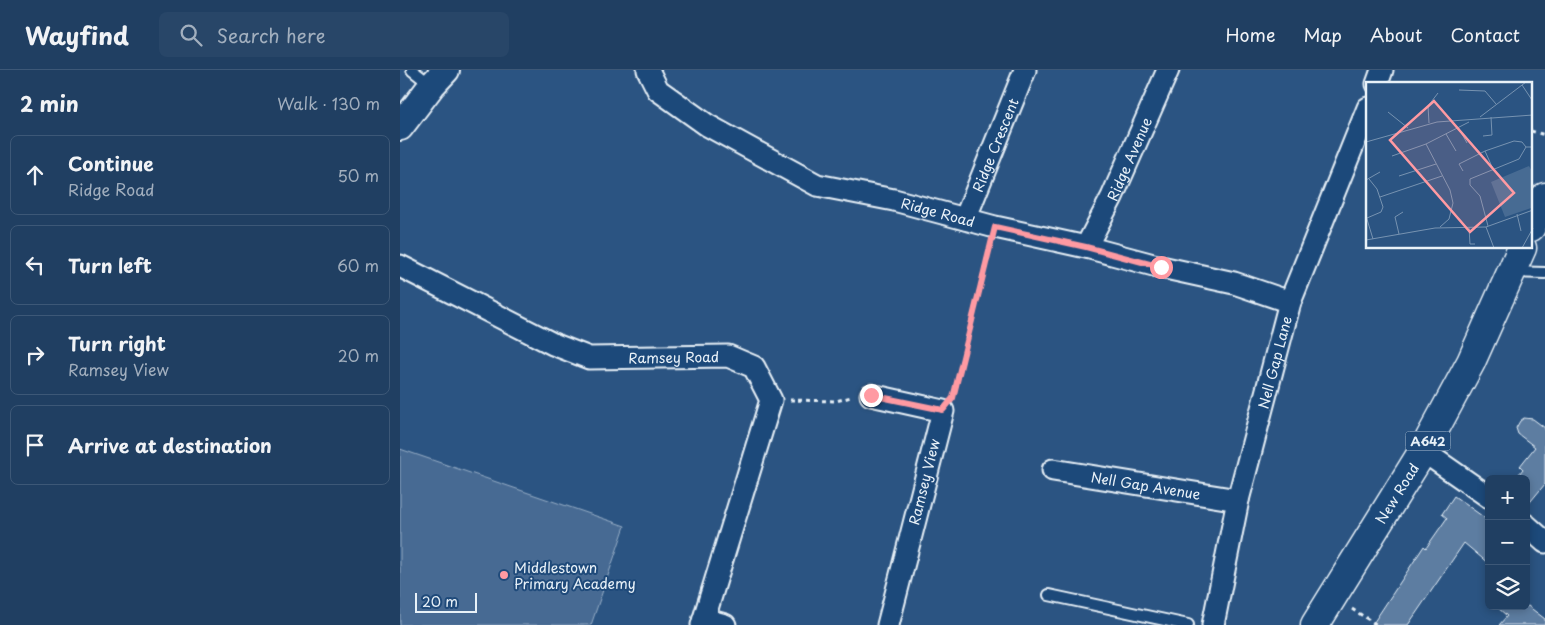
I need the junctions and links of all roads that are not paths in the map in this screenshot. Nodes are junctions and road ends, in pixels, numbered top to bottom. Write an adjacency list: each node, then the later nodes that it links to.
1 (648, 70): 10 (street, Ridge Road)
2 (1025, 70): 10 (street, Ridge Crescent)
3 (1168, 70): 12 (street, Ridge Avenue)
4 (1382, 70): 6 (street)
5 (430, 75): 8 (street)
6 (1378, 82)
7 (1366, 113): 17 (street, Nell Gap Lane)
8 (400, 127)
9 (1545, 197): 11 (highway)
10 (965, 219): 12 (street, Ridge Road)
11 (1532, 225)
12 (1086, 247): 17 (street, Ridge Road)
13 (1522, 249): 15 (highway, New Road / A642)
14 (400, 266): 26 (street, Ramsey Road)
15 (1511, 272): 16 (lane); 19 (highway, New Road / A642)
16 (1545, 273)
17 (1290, 302): 22 (street, Nell Gap Lane)
18 (871, 395): 28 (street, Ramsey View)
19 (1423, 451): 21 (street); 31 (highway, New Road / A642)
20 (1053, 470): 22 (street, Nell Gap Avenue)
21 (1485, 494)
22 (1238, 500): 30 (street, Nell Gap Lane)
23 (1530, 529): 24 (street)
24 (1545, 542)
25 (1049, 595): 29 (lane)
26 (703, 622): 27 (street)
27 (725, 625)
28 (888, 625)
29 (1188, 625)
30 (1213, 625)
31 (1314, 625)

